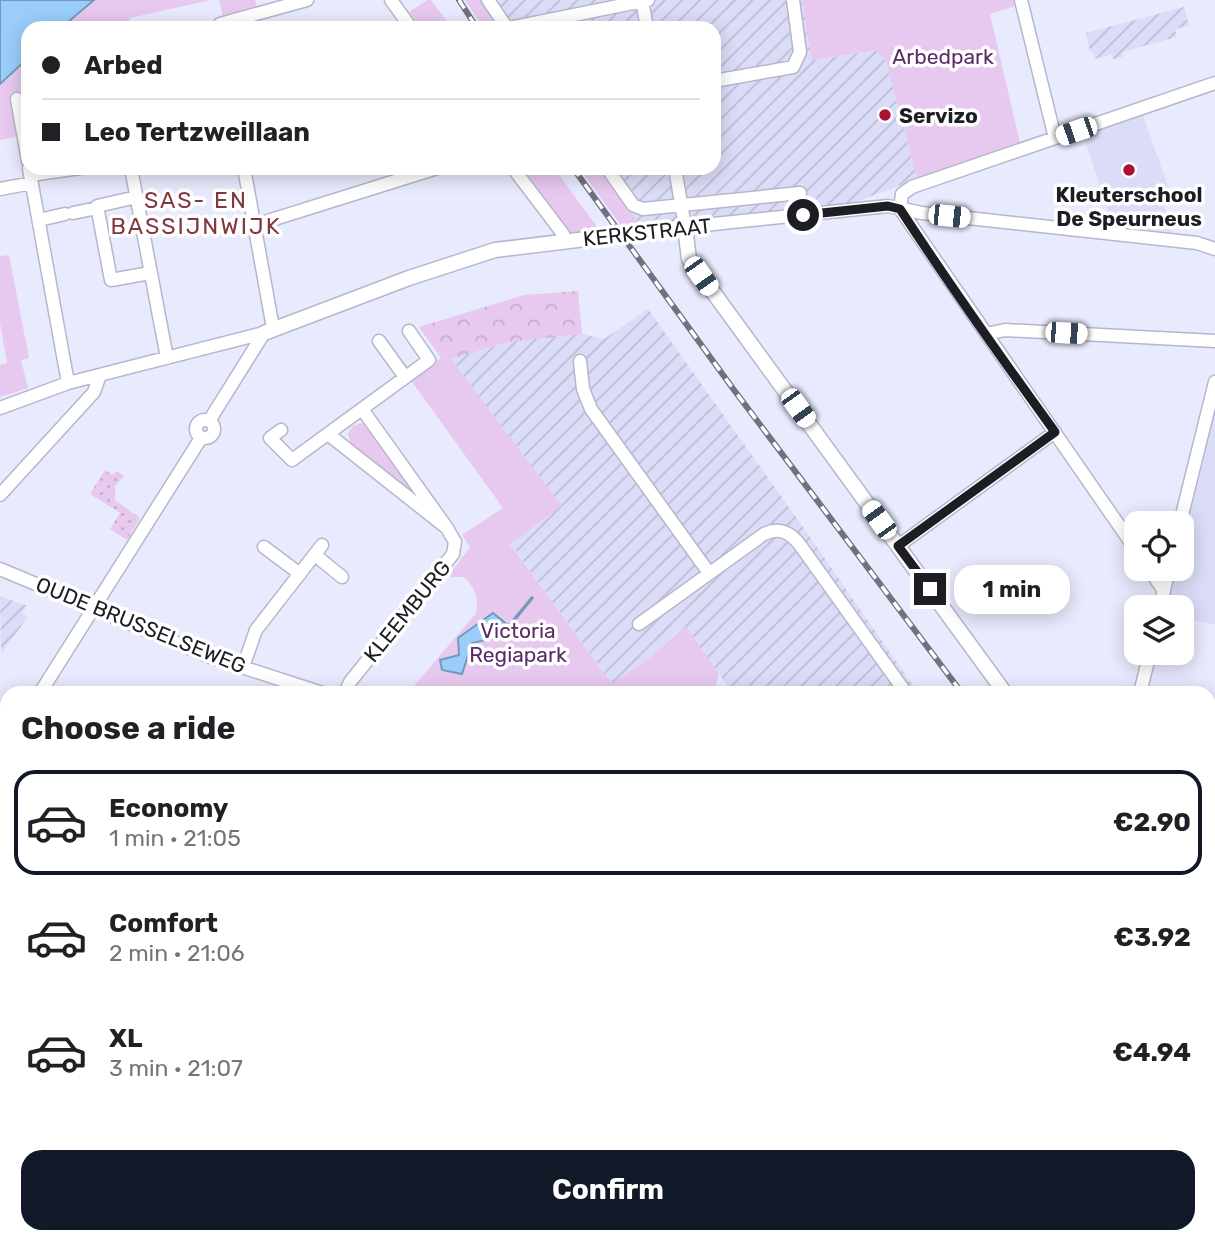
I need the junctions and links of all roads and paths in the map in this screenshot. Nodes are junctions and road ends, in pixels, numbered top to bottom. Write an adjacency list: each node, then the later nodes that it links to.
1 (307, 0): 7 (street)
2 (391, 0): 8 (street)
3 (488, 0): 9 (street)
4 (644, 0): 10 (street); 11 (street)
5 (793, 0): 12 (street)
6 (1021, 0): 16 (street)
7 (237, 21)
8 (406, 21)
9 (503, 21)
10 (542, 21)
11 (646, 21)
12 (721, 80)
13 (1215, 83): 16 (street)
14 (17, 99): 15 (street)
15 (21, 122)
16 (1055, 138): 29 (street)
17 (30, 175): 24 (street); 30 (street)
18 (132, 175): 26 (street)
19 (245, 175): 31 (street)
20 (415, 175): 31 (street)
21 (518, 175): 33 (street)
22 (612, 175): 27 (street)
23 (677, 175): 27 (street)
24 (0, 189)
25 (800, 193): 27 (street)
26 (137, 197): 28 (street); 35 (street)
27 (683, 205): 32 (street)
28 (97, 208): 30 (street); 35 (street)
29 (900, 209): 32 (street, KERKSTRAAT); 34 (street, KERKSTRAAT); 38 (street)
30 (39, 220): 46 (street)
31 (255, 225): 36 (street)
32 (685, 227): 33 (street, KERKSTRAAT); 56 (street)
33 (564, 242): 36 (street, KERKSTRAAT)
34 (1215, 249)
35 (150, 272): 41 (street)
36 (268, 330): 41 (street, KERKSTRAAT); 66 (street)
37 (409, 331): 44 (street)
38 (986, 334): 40 (street); 50 (street)
39 (379, 341): 44 (street)
40 (1215, 341)
41 (167, 358): 43 (street, KERKSTRAAT)
42 (580, 361): 59 (street)
43 (100, 375): 46 (street, KERKSTRAAT); 52 (street)
44 (405, 377): 48 (street)
45 (1215, 382): 53 (street)
46 (68, 383): 47 (street, KERKSTRAAT)
47 (0, 408)
48 (362, 409): 51 (street); 54 (street, KLEEMBURG)
49 (281, 430): 51 (street)
50 (1055, 432): 55 (street); 56 (street)
51 (328, 434): 54 (street, KLEEMBURG)
52 (0, 495)
53 (1183, 511)
54 (446, 528): 72 (street, KLEEMBURG)
55 (1124, 533)
56 (898, 546): 74 (street)
57 (264, 547): 60 (street)
58 (0, 569): 66 (street, OUDE BRUSSELSEWEG)
59 (709, 573): 67 (street); 73 (street)
60 (300, 574): 61 (street); 69 (street)
61 (342, 577)
62 (1157, 581): 64 (street)
63 (1166, 581): 64 (street)
64 (1164, 591): 65 (street)
65 (1163, 595)
66 (95, 607): 69 (street, OUDE BRUSSELSEWEG); 70 (street)
67 (639, 624)
68 (1147, 665): 75 (street)
69 (243, 667): 71 (street, OUDE BRUSSELSEWEG)
70 (44, 686)
71 (300, 686)
72 (348, 686)
73 (901, 686)
74 (1000, 686)
75 (1142, 686)

